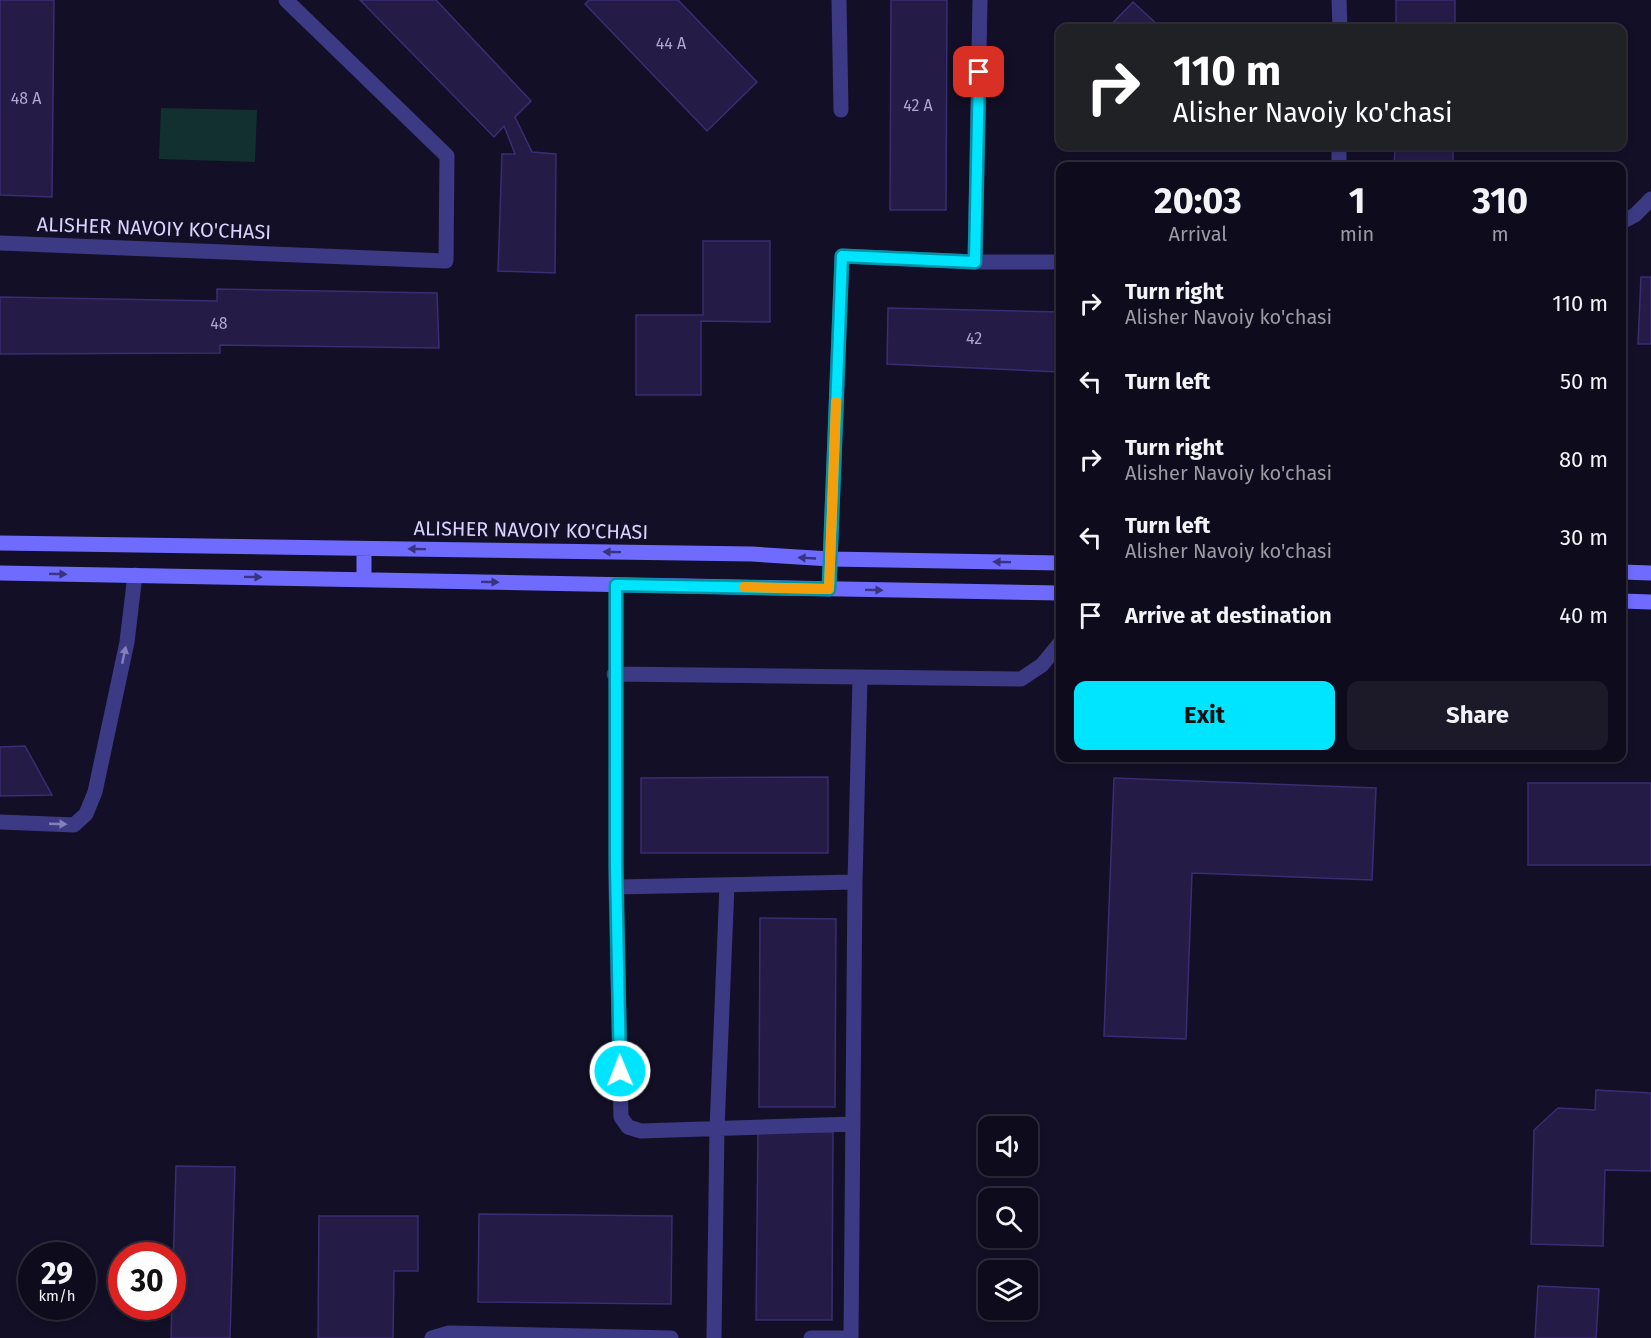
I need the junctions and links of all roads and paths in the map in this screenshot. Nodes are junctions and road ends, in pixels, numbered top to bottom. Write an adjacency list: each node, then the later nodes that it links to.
1 (286, 0): 9 (street, ALISHER NAVOIY KO'CHASI)
2 (839, 0): 6 (street)
3 (980, 0): 10 (street)
4 (1339, 0): 5 (street)
5 (1340, 24)
6 (841, 110)
7 (1651, 199): 8 (street)
8 (1626, 220)
9 (0, 243)
10 (975, 262): 11 (street); 14 (street)
11 (1056, 262)
12 (0, 543): 13 (main road, ALISHER NAVOIY KO'CHASI)
13 (364, 549): 14 (main road, ALISHER NAVOIY KO'CHASI, one-way to 13); 20 (main road)
14 (830, 559): 15 (main road, ALISHER NAVOIY KO'CHASI, one-way to 14); 22 (street)
15 (1056, 562)
16 (1626, 572): 18 (main road)
17 (0, 573): 19 (main road, one-way to 19)
18 (1651, 573)
19 (135, 575): 20 (main road, one-way to 20); 29 (street, one-way to 19)
20 (364, 579): 21 (main road, one-way to 21)
21 (616, 585): 22 (main road); 27 (street)
22 (829, 589): 23 (main road, one-way to 23)
23 (1056, 593)
24 (1626, 601): 25 (main road)
25 (1651, 602)
26 (1056, 648): 28 (street)
27 (614, 674): 28 (street); 32 (street)
28 (860, 677): 30 (street)
29 (0, 822)
30 (855, 882): 31 (street); 33 (street)
31 (727, 885): 32 (street); 34 (street)
32 (616, 887): 34 (street)
33 (853, 1124): 34 (street); 39 (street)
34 (717, 1129): 37 (street)
35 (432, 1338): 36 (street)
36 (671, 1338)
37 (714, 1338)
38 (811, 1338): 39 (street)
39 (851, 1338)

